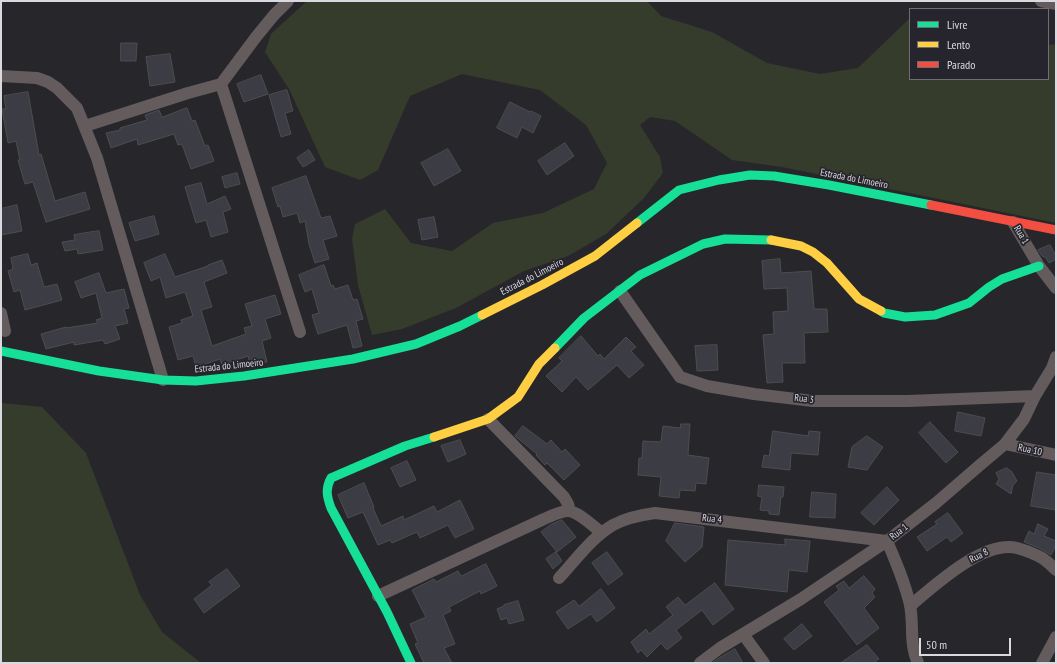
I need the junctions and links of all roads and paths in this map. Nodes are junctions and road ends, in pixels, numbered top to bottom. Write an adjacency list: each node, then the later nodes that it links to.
1 (288, 1): 5 (street)
2 (1041, 1): 3 (street)
3 (1056, 4)
4 (1, 76): 6 (street)
5 (221, 84): 6 (street); 14 (street)
6 (84, 126): 17 (street)
7 (1013, 222): 8 (street, Estrada do Limoeiro); 9 (street, Rua 1); 17 (street, Estrada do Limoeiro)
8 (1056, 230)
9 (1039, 266): 10 (street, Rua 1); 11 (street)
10 (1056, 288)
11 (620, 291): 18 (street, Rua 3); 19 (street)
12 (1, 313): 13 (street)
13 (5, 331)
14 (300, 332)
15 (1, 351): 17 (street, Estrada do Limoeiro)
16 (1056, 357): 18 (street, Rua 1)
17 (163, 380)
18 (1035, 396): 20 (street, Rua 1)
19 (488, 419): 22 (street); 27 (street)
20 (1005, 444): 21 (street, Rua 10); 24 (street, Rua 1)
21 (1056, 455)
22 (570, 511): 23 (street); 27 (street)
23 (602, 533): 24 (street, Rua 4); 26 (street, Rua 4)
24 (887, 541): 28 (street); 29 (street, Rua 1)
25 (1056, 570): 28 (street, Rua 8)
26 (559, 578)
27 (378, 596): 31 (street)
28 (910, 606): 34 (street)
29 (743, 634): 32 (street, Rua 1); 33 (street)
30 (1056, 637): 35 (street)
31 (411, 663)
32 (700, 663)
33 (764, 663)
34 (918, 663)
35 (1042, 663)

